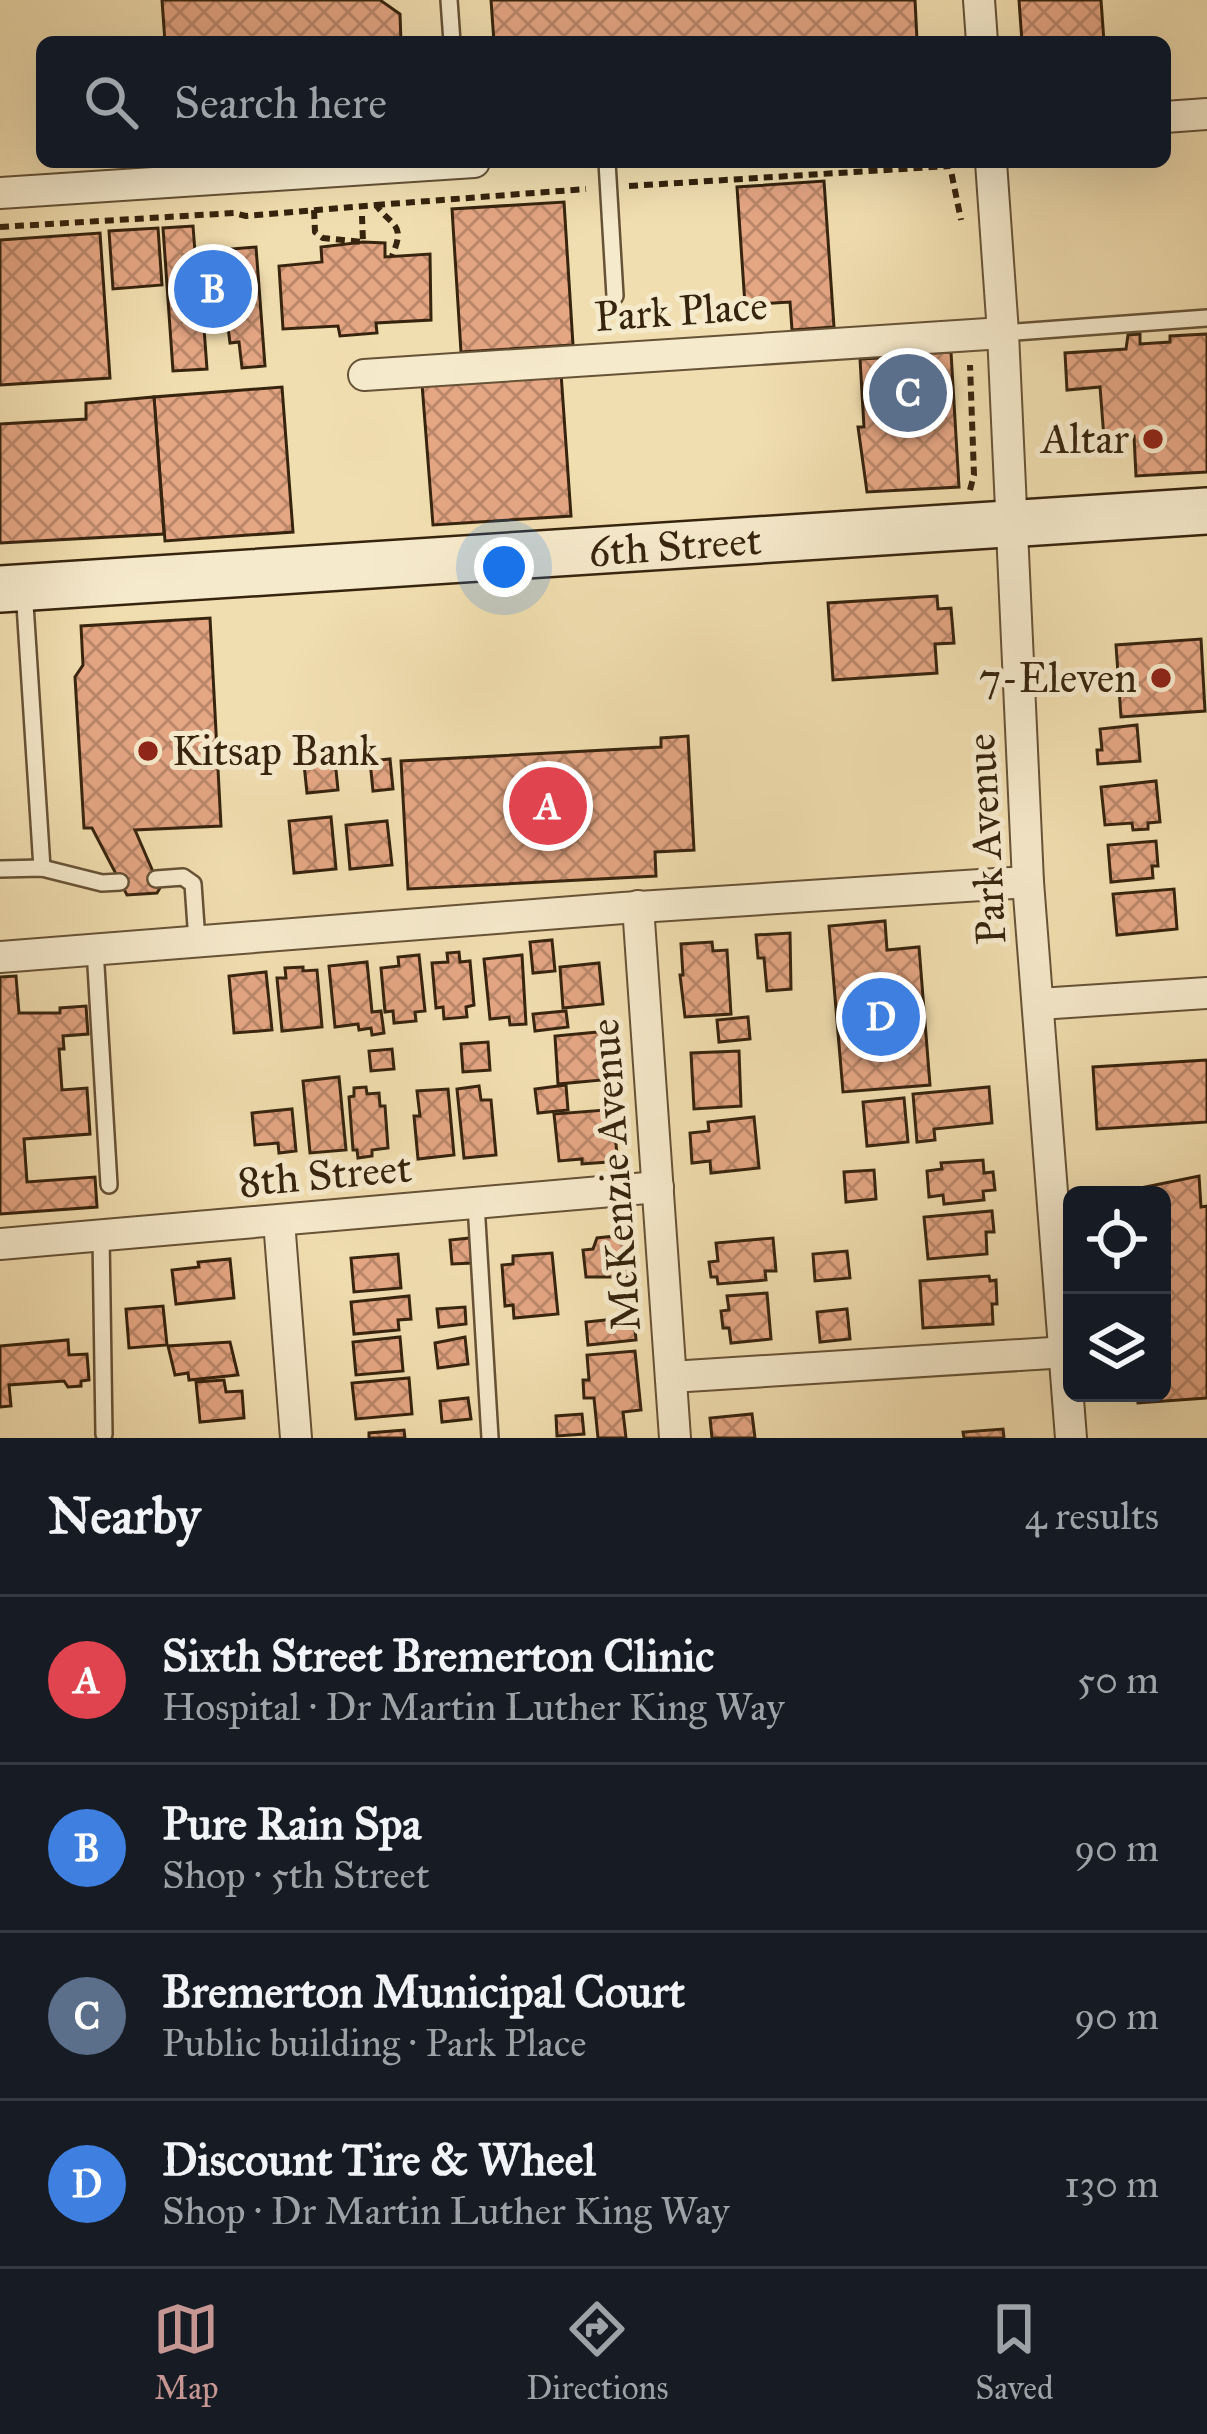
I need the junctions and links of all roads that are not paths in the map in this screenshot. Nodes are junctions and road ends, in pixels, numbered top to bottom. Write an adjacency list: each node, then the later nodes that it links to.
1 (449, 0): 3 (lane)
2 (979, 0): 4 (street)
3 (452, 36)
4 (982, 36)
5 (1207, 114): 6 (street)
6 (1171, 117)
7 (371, 168): 10 (street)
8 (607, 168): 11 (lane)
9 (991, 168): 13 (street, Park Avenue)
10 (0, 193)
11 (615, 296)
12 (1207, 318): 13 (lane)
13 (1003, 333): 14 (street, Park Place); 16 (street, Park Avenue)
14 (364, 375)
15 (1206, 518): 16 (main road, 6th Street)
16 (1011, 525): 17 (main road, 6th Street); 22 (street, Park Avenue)
17 (12, 588): 18 (lane)
18 (42, 868): 19 (lane); 21 (lane)
19 (0, 869)
20 (156, 879): 24 (lane)
21 (121, 882)
22 (1028, 882): 23 (street); 28 (street, Park Avenue)
23 (638, 906): 24 (street); 30 (street, McKenzie Avenue)
24 (197, 941): 25 (street)
25 (95, 949): 26 (street); 29 (lane)
26 (0, 957)
27 (1207, 993): 28 (street)
28 (1040, 1004): 35 (street, Park Avenue)
29 (109, 1185)
30 (658, 1187): 31 (street, 8th Street); 37 (street, McKenzie Avenue)
31 (476, 1204): 32 (street, 8th Street); 41 (lane)
32 (280, 1222): 33 (street, 8th Street); 40 (street)
33 (101, 1235): 34 (street, 8th Street); 39 (lane)
34 (0, 1244)
35 (1063, 1300)
36 (1063, 1352): 37 (street)
37 (670, 1377): 42 (street, McKenzie Avenue)
38 (1069, 1402): 43 (street, Park Avenue)
39 (104, 1434)
40 (296, 1438)
41 (490, 1438)
42 (675, 1438)
43 (1071, 1438)

